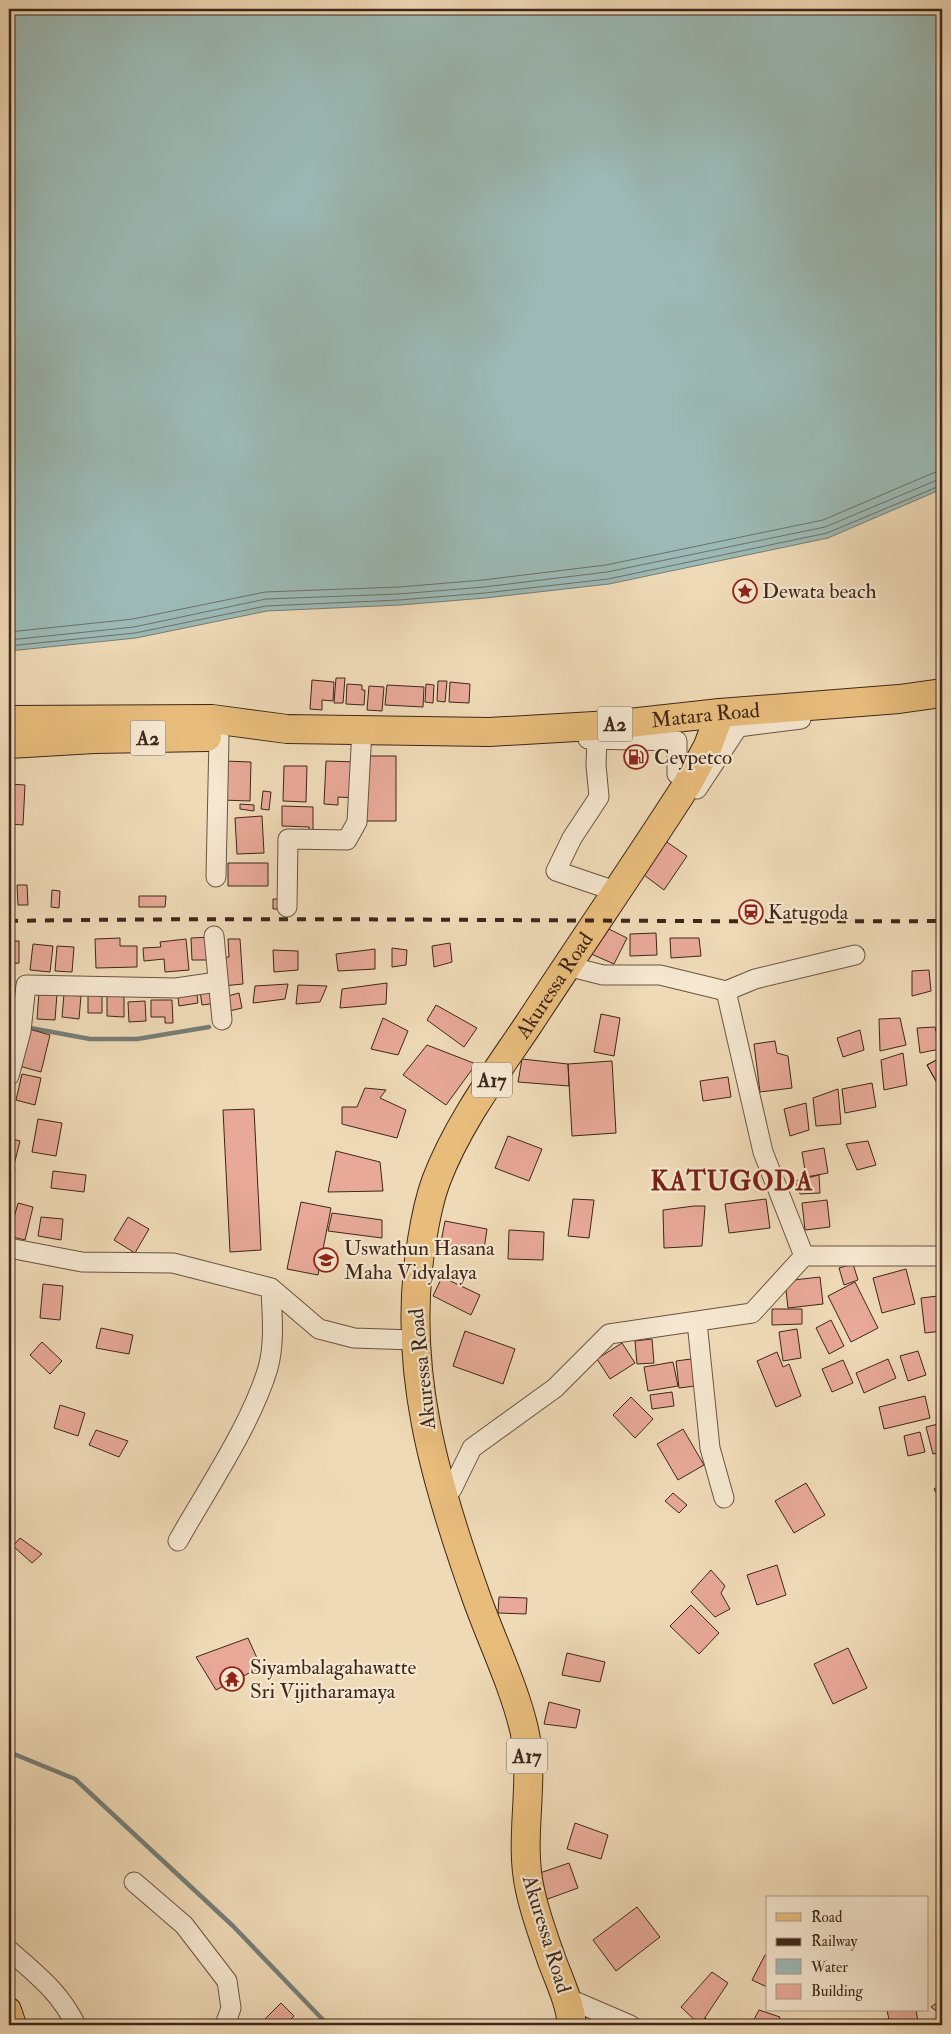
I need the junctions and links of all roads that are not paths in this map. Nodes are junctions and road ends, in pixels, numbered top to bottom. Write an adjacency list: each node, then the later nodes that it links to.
1 (942, 692): 2 (highway, Matara Road / A2)
2 (899, 699): 3 (highway, Matara Road / A2); 10 (street)
3 (720, 713): 6 (highway, Matara Road / A2); 10 (highway, Akuressa Road / A17)
4 (9, 720): 5 (highway, Matara Road / A2)
5 (287, 729): 6 (highway, Matara Road / A2); 7 (highway, Matara Road / A2)
6 (362, 730): 8 (street); 13 (street)
7 (219, 737): 9 (highway, Matara Road / A2); 11 (street)
8 (597, 738): 10 (street); 12 (street)
9 (9, 744)
10 (688, 782): 12 (highway, Akuressa Road / A17)
11 (216, 877)
12 (615, 891): 16 (highway, Akuressa Road / A17)
13 (287, 907)
14 (214, 936): 17 (street)
15 (855, 955): 18 (street)
16 (567, 966): 18 (street); 26 (highway, Akuressa Road / A17)
17 (217, 982): 19 (street); 20 (street)
18 (726, 991): 22 (street)
19 (222, 1020)
20 (9, 1076)
21 (9, 1248): 24 (street)
22 (804, 1256): 23 (street); 25 (street)
23 (942, 1256)
24 (272, 1288): 26 (street); 29 (street)
25 (697, 1322): 27 (street); 28 (street)
26 (414, 1340): 27 (highway, Akuressa Road / A17)
27 (442, 1494): 32 (highway, Akuressa Road / A17)
28 (724, 1498)
29 (178, 1541)
30 (134, 1882): 36 (street)
31 (9, 1950): 35 (street)
32 (567, 1998): 37 (highway, Akuressa Road / A17); 38 (street)
33 (9, 2010): 34 (main road)
34 (14, 2025)
35 (76, 2025)
36 (225, 2025)
37 (572, 2025)
38 (630, 2025)

